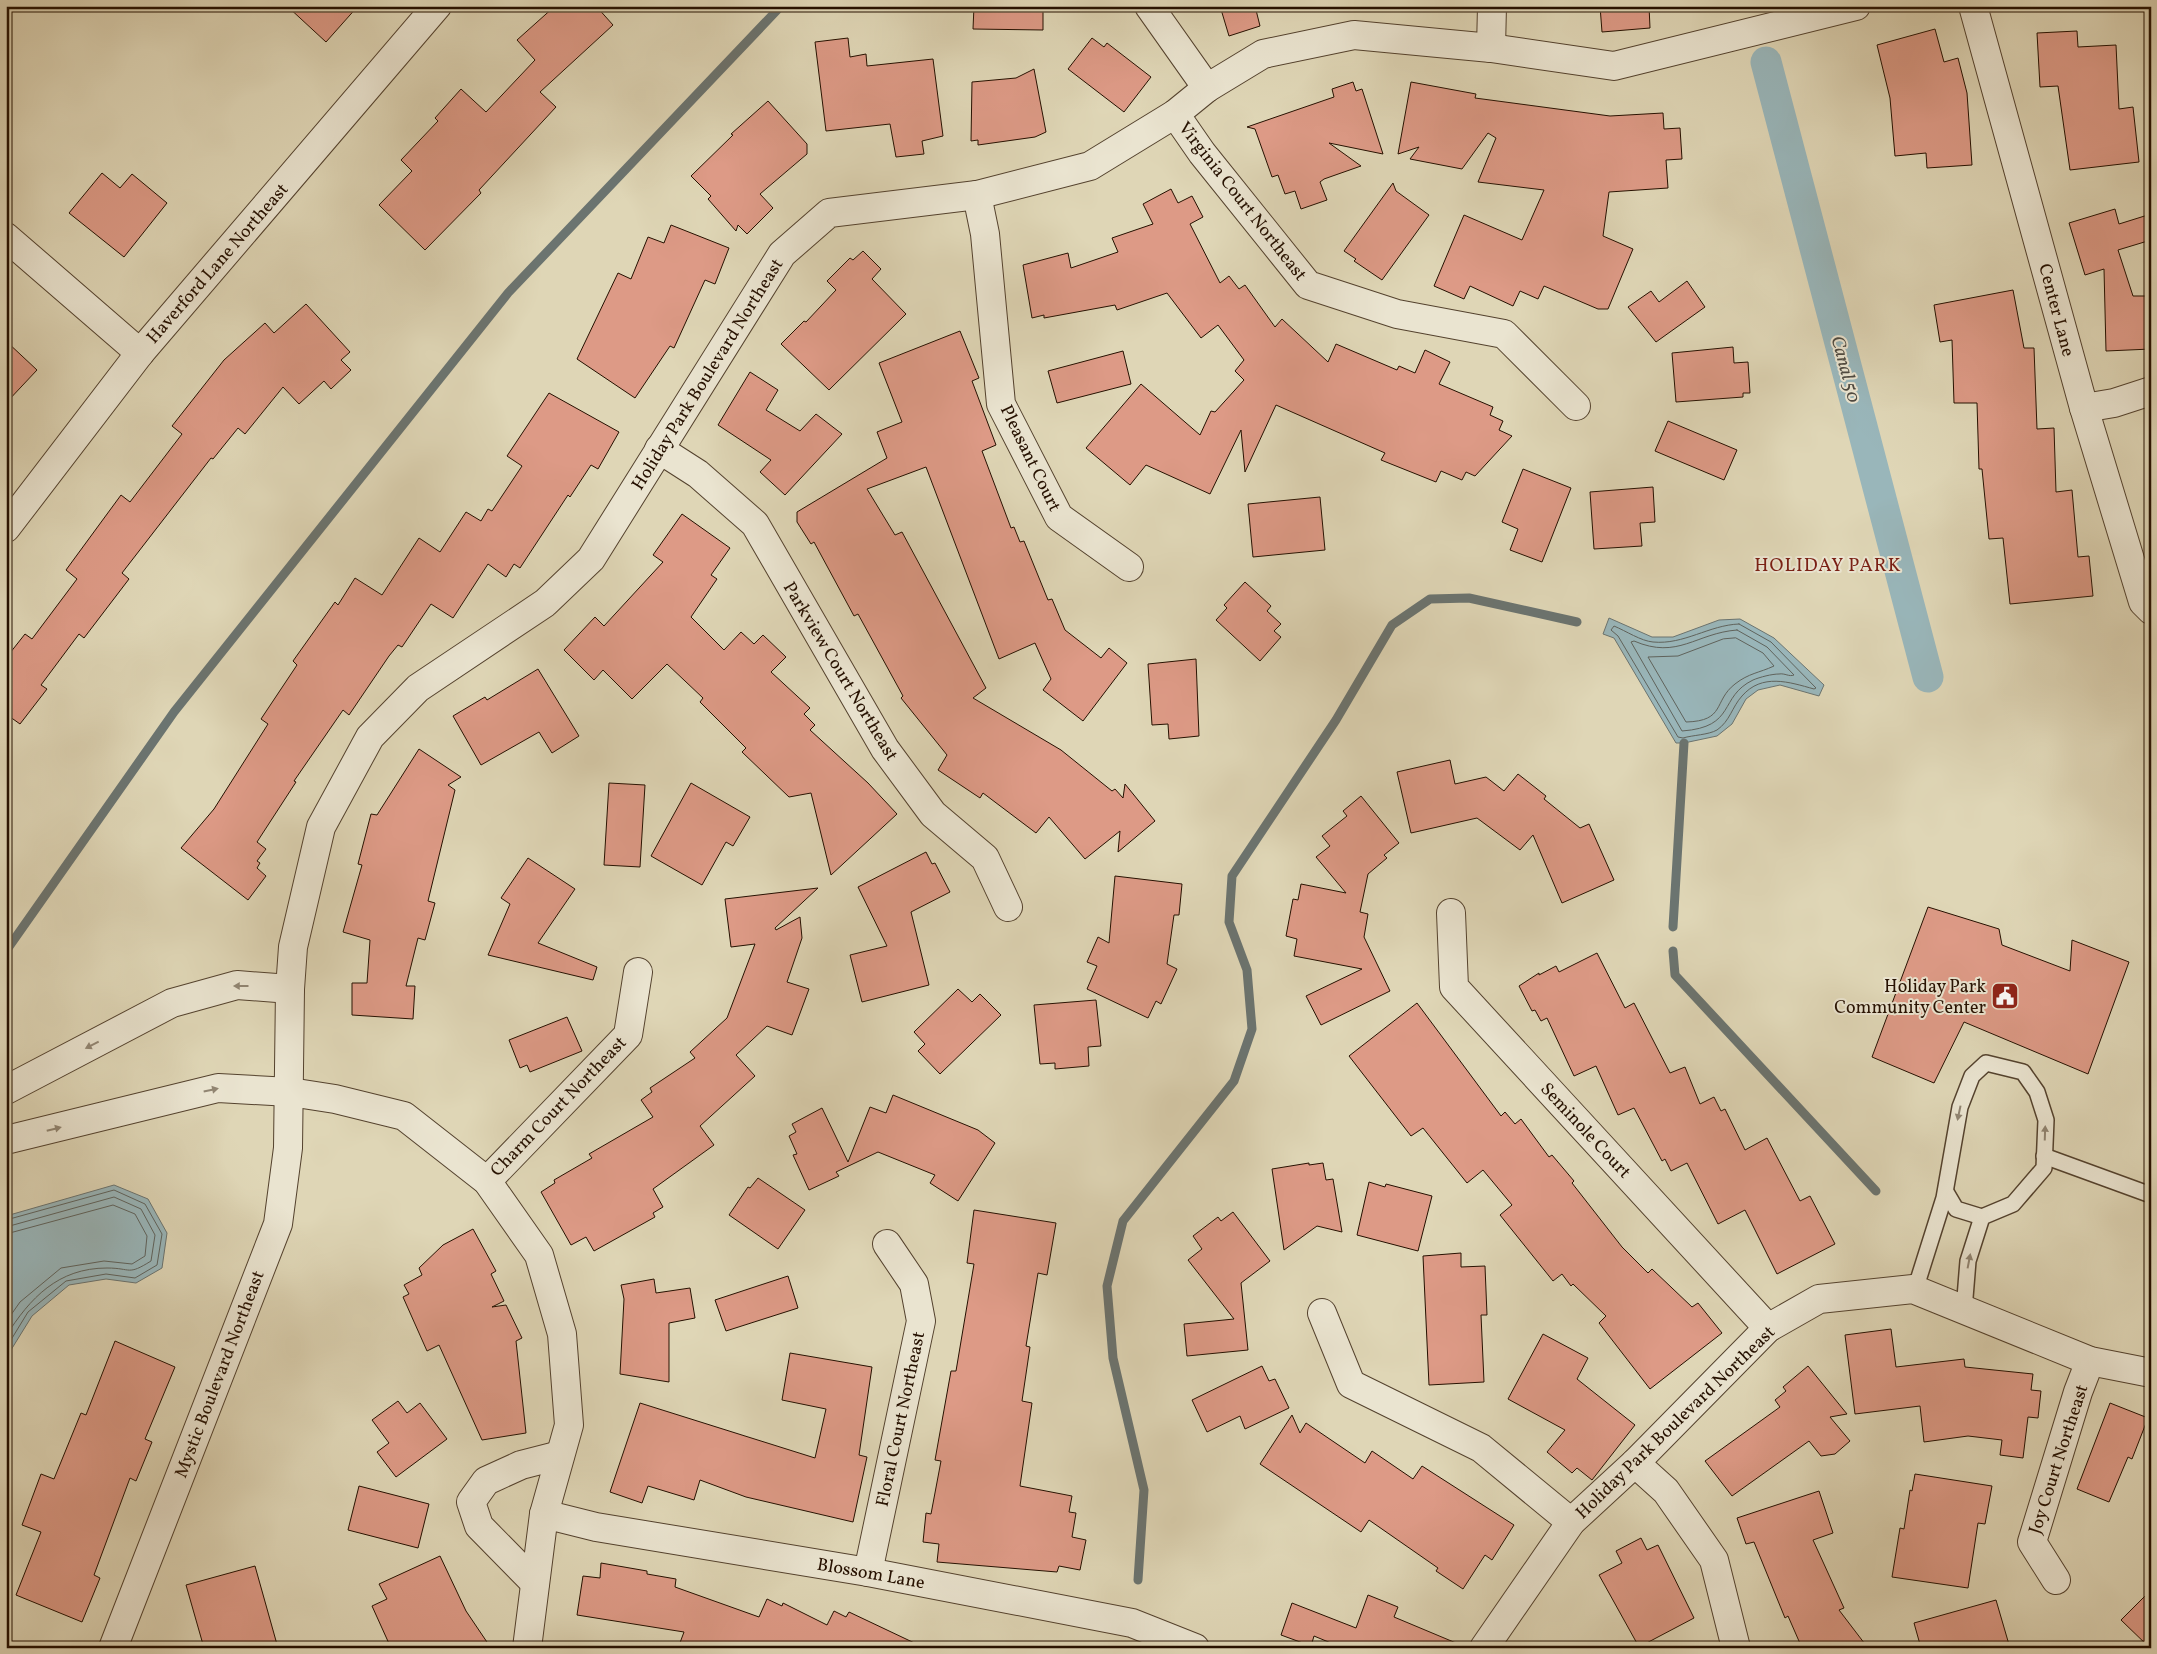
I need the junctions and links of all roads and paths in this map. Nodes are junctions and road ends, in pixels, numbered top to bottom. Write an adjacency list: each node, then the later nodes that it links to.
1 (437, 6): 11 (street, Haverford Lane Northeast)
2 (1149, 6): 7 (street)
3 (1492, 6): 6 (street)
4 (1856, 6): 6 (street, Holiday Park Boulevard Northeast)
5 (1973, 6): 14 (street, Center Lane)
6 (1491, 48): 7 (street, Holiday Park Boulevard Northeast)
7 (1207, 88): 8 (street, Holiday Park Boulevard Northeast)
8 (1175, 114): 9 (street, Holiday Park Boulevard Northeast); 13 (street, Virginia Court Northeast)
9 (977, 196): 15 (street, Holiday Park Boulevard Northeast); 17 (street, Pleasant Court)
10 (6, 237): 11 (street)
11 (140, 353): 16 (street, Haverford Lane Northeast)
12 (2151, 391): 14 (street)
13 (1576, 406)
14 (2084, 408): 18 (street, Center Lane)
15 (659, 449): 19 (street, Parkview Court Northeast); 22 (street, Holiday Park Boulevard Northeast)
16 (6, 528)
17 (1129, 567)
18 (2151, 610)
19 (1008, 908)
20 (1451, 913): 35 (street, Seminole Court)
21 (638, 972): 27 (street, Charm Court Northeast)
22 (290, 989): 23 (street, one-way to 23); 24 (street, Holiday Park Boulevard Northeast)
23 (6, 1090)
24 (290, 1092): 25 (street, one-way to 24); 27 (street); 45 (street, Mystic Boulevard Northeast)
25 (6, 1140)
26 (2044, 1156): 28 (lane, one-way to 28); 29 (lane); 30 (lane)
27 (487, 1181): 38 (street)
28 (1946, 1192): 30 (lane); 32 (lane)
29 (2151, 1195)
30 (1982, 1217): 33 (lane, one-way to 30)
31 (887, 1244): 42 (street, Floral Court Northeast)
32 (1916, 1290): 33 (street, Holiday Park Boulevard Northeast); 35 (street, Holiday Park Boulevard Northeast)
33 (1964, 1310): 36 (street, Holiday Park Boulevard Northeast)
34 (1322, 1313): 41 (street)
35 (1768, 1328): 39 (street, Holiday Park Boulevard Northeast)
36 (2090, 1361): 37 (street, Holiday Park Boulevard Northeast); 43 (street, Joy Court Northeast)
37 (2151, 1372)
38 (560, 1455): 40 (street); 44 (street)
39 (1635, 1463): 41 (street, Holiday Park Boulevard Northeast); 49 (street)
40 (544, 1514): 42 (street, Blossom Lane); 44 (street)
41 (1571, 1522): 48 (street, Holiday Park Boulevard Northeast)
42 (868, 1572): 47 (street, Blossom Lane)
43 (2056, 1580)
44 (535, 1583): 46 (street)
45 (113, 1648)
46 (527, 1648)
47 (1195, 1648)
48 (1484, 1648)
49 (1736, 1648)

